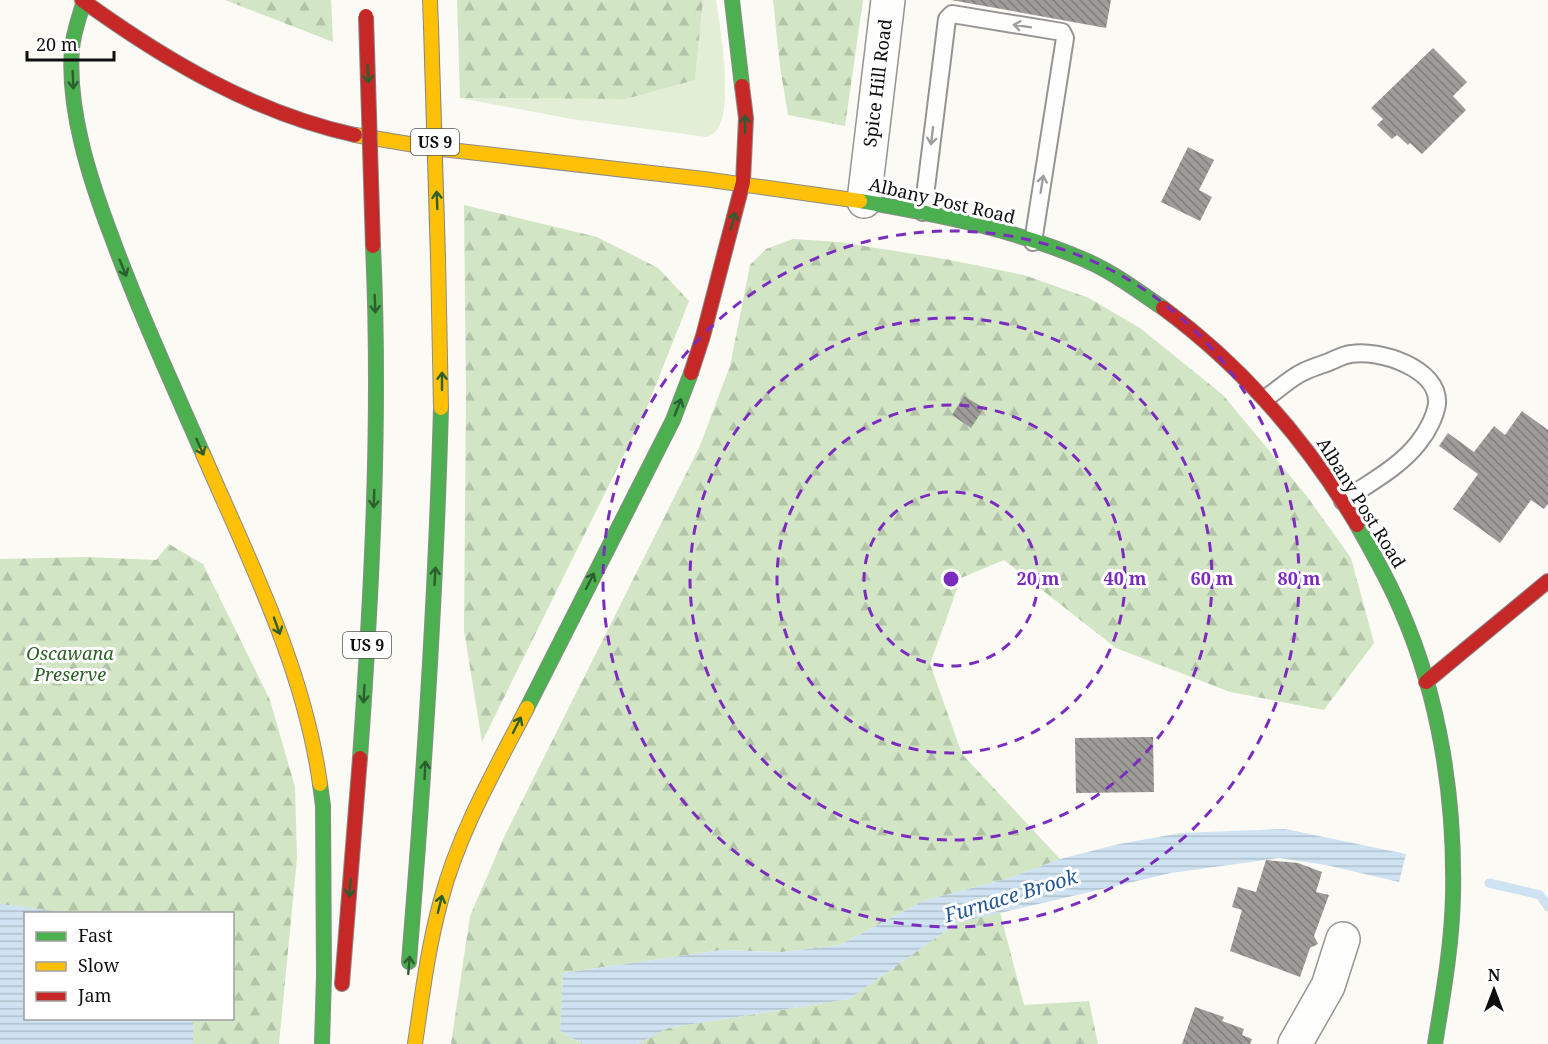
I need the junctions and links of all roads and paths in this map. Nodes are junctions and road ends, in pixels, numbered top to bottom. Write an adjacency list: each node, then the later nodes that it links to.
1 (366, 0): 16 (main road, US 9, one-way to 16, bridge)
2 (430, 0): 15 (main road, US 9, one-way to 2, bridge)
3 (732, 0): 6 (main road, one-way to 3)
4 (888, 0): 7 (street, Spice Hill Road)
5 (83, 1): 6 (main road, Albany Post Road); 18 (main road, one-way to 18)
6 (743, 182): 7 (main road, Albany Post Road); 20 (main road, one-way to 6)
7 (864, 201): 8 (main road, Albany Post Road)
8 (923, 212): 9 (main road, Albany Post Road); 9 (lane, one-way to 8)
9 (1034, 242): 10 (main road, Albany Post Road)
10 (1266, 398): 11 (main road, Albany Post Road); 11 (lane)
11 (1343, 501): 13 (main road, Albany Post Road)
12 (1548, 581): 13 (main road)
13 (1426, 682): 22 (main road, Albany Post Road)
14 (1343, 939): 21 (street)
15 (408, 978)
16 (341, 998)
17 (404, 1022): 19 (main road)
18 (322, 1044)
19 (402, 1044)
20 (415, 1044)
21 (1295, 1044)
22 (1435, 1044)

